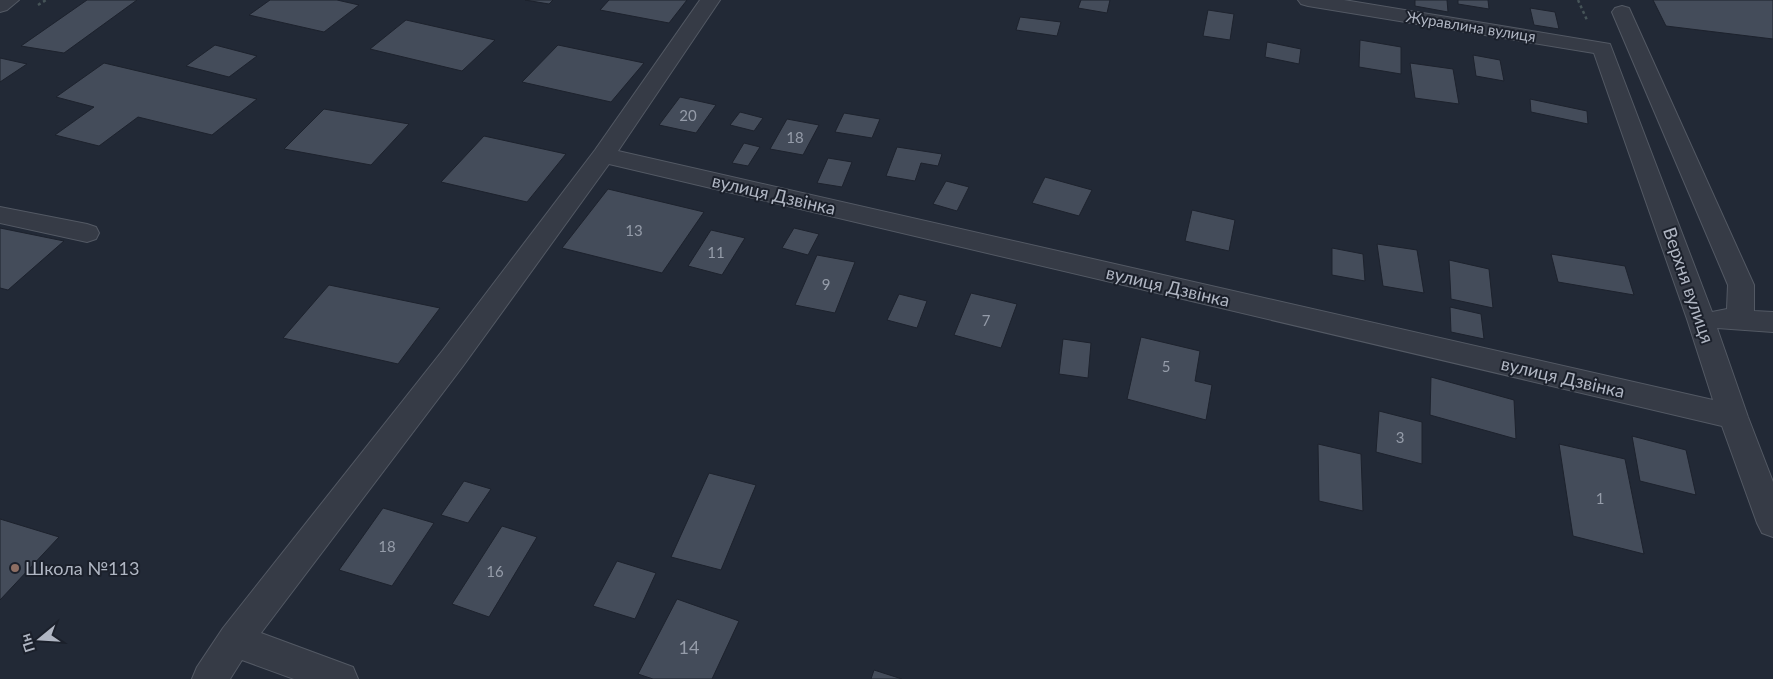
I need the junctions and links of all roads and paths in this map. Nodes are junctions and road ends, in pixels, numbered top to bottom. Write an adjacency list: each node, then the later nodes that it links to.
1 (9, 0): 4 (street)
2 (710, 0): 7 (street)
3 (1308, 0): 6 (street, Журавлина вулиця)
4 (0, 6)
5 (1622, 12): 11 (street)
6 (1604, 48): 10 (street, Верхня вулиця)
7 (603, 155): 13 (street, вулиця Дзвінка); 15 (street)
8 (0, 215): 9 (street)
9 (86, 233)
10 (1701, 319): 11 (street); 13 (street, Верхня вулиця)
11 (1740, 319): 12 (street)
12 (1773, 322)
13 (1733, 417): 14 (street, Верхня вулиця)
14 (1773, 523)
15 (235, 640): 16 (street); 17 (street)
16 (210, 679)
17 (340, 679)

